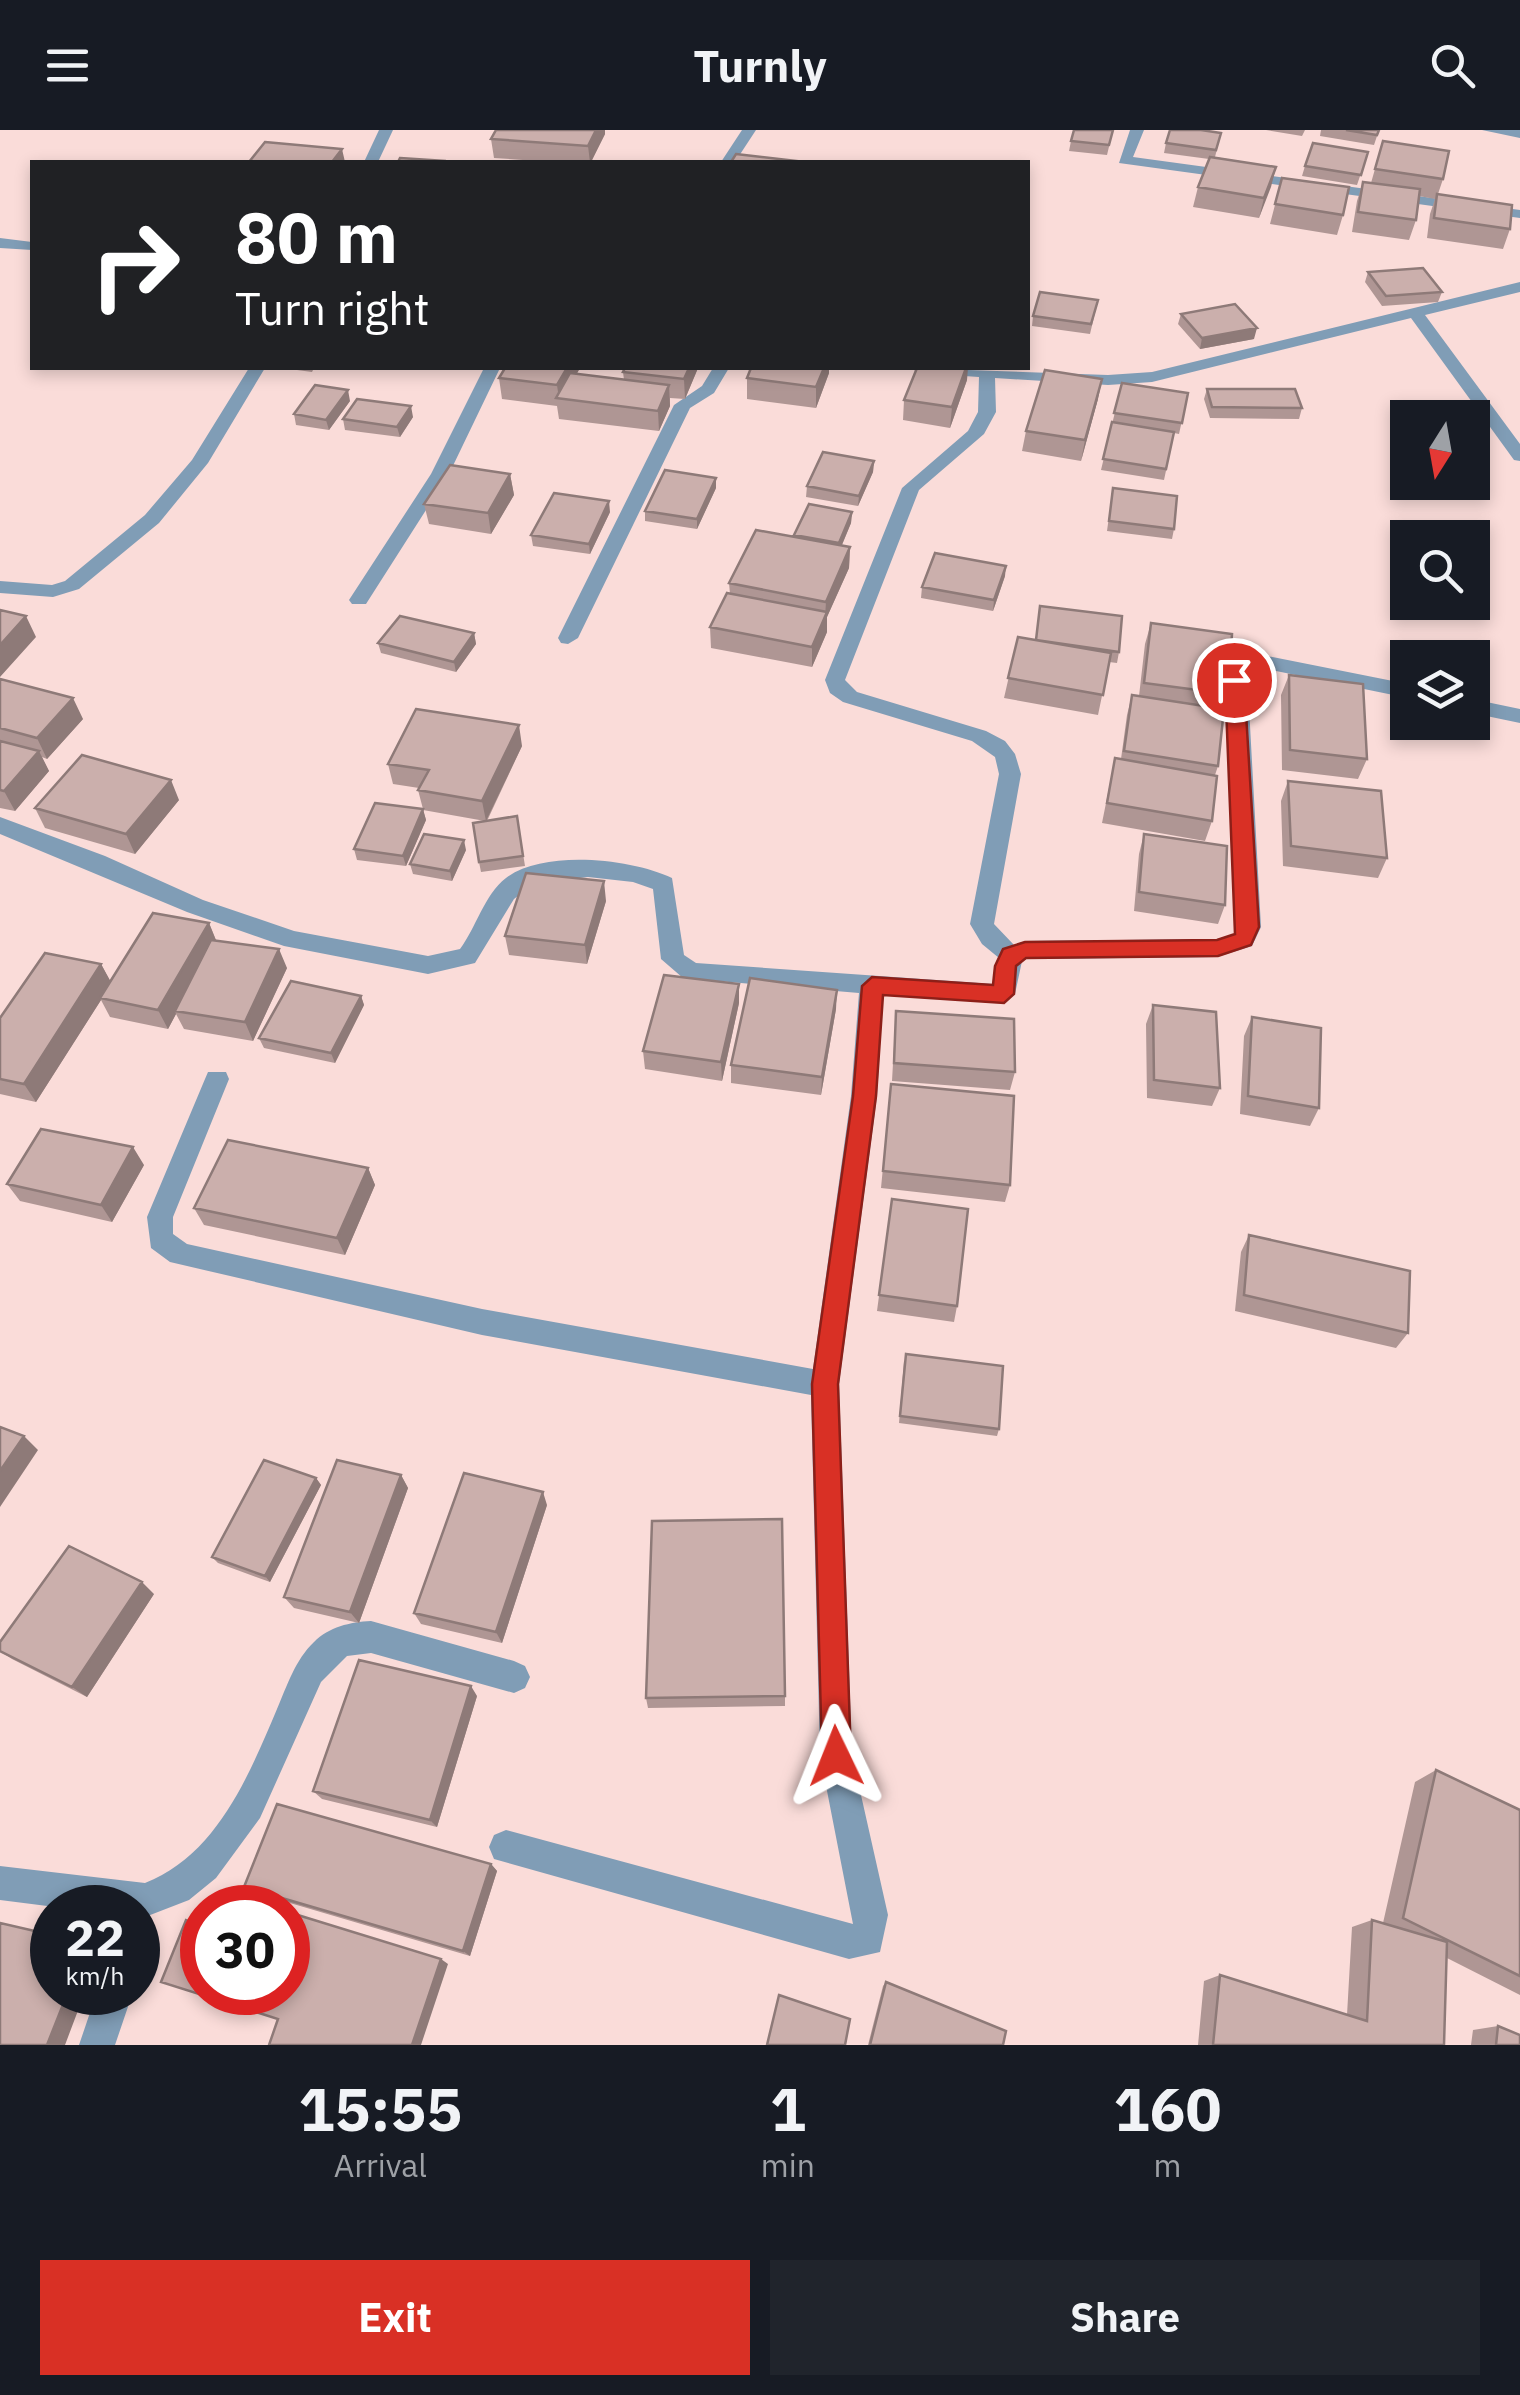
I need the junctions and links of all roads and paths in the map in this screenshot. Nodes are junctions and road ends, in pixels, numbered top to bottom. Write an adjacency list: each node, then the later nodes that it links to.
1 (386, 130): 6 (street)
2 (748, 130): 7 (street)
3 (1137, 130): 8 (street)
4 (1489, 130): 5 (street)
5 (1520, 134)
6 (372, 160)
7 (729, 160)
8 (1520, 214)
9 (0, 243): 10 (street)
10 (30, 246)
11 (1520, 287): 12 (street)
12 (1415, 312): 17 (street); 18 (street)
13 (256, 370): 19 (street)
14 (491, 370): 20 (street)
15 (720, 370): 21 (street)
16 (946, 370): 17 (street)
17 (987, 373): 26 (street)
18 (1520, 456)
19 (0, 587)
20 (359, 600)
21 (568, 638)
22 (1390, 687): 26 (street)
23 (1490, 710): 24 (street)
24 (1520, 716)
25 (0, 826): 27 (street)
26 (1011, 955): 27 (street)
27 (872, 986): 29 (street)
28 (217, 1079): 29 (street)
29 (825, 1384): 31 (street)
30 (514, 1677): 34 (street)
31 (506, 1848)
32 (0, 1883): 33 (street)
33 (30, 1889)
34 (160, 1899)
35 (107, 2015): 36 (street)
36 (97, 2045)

